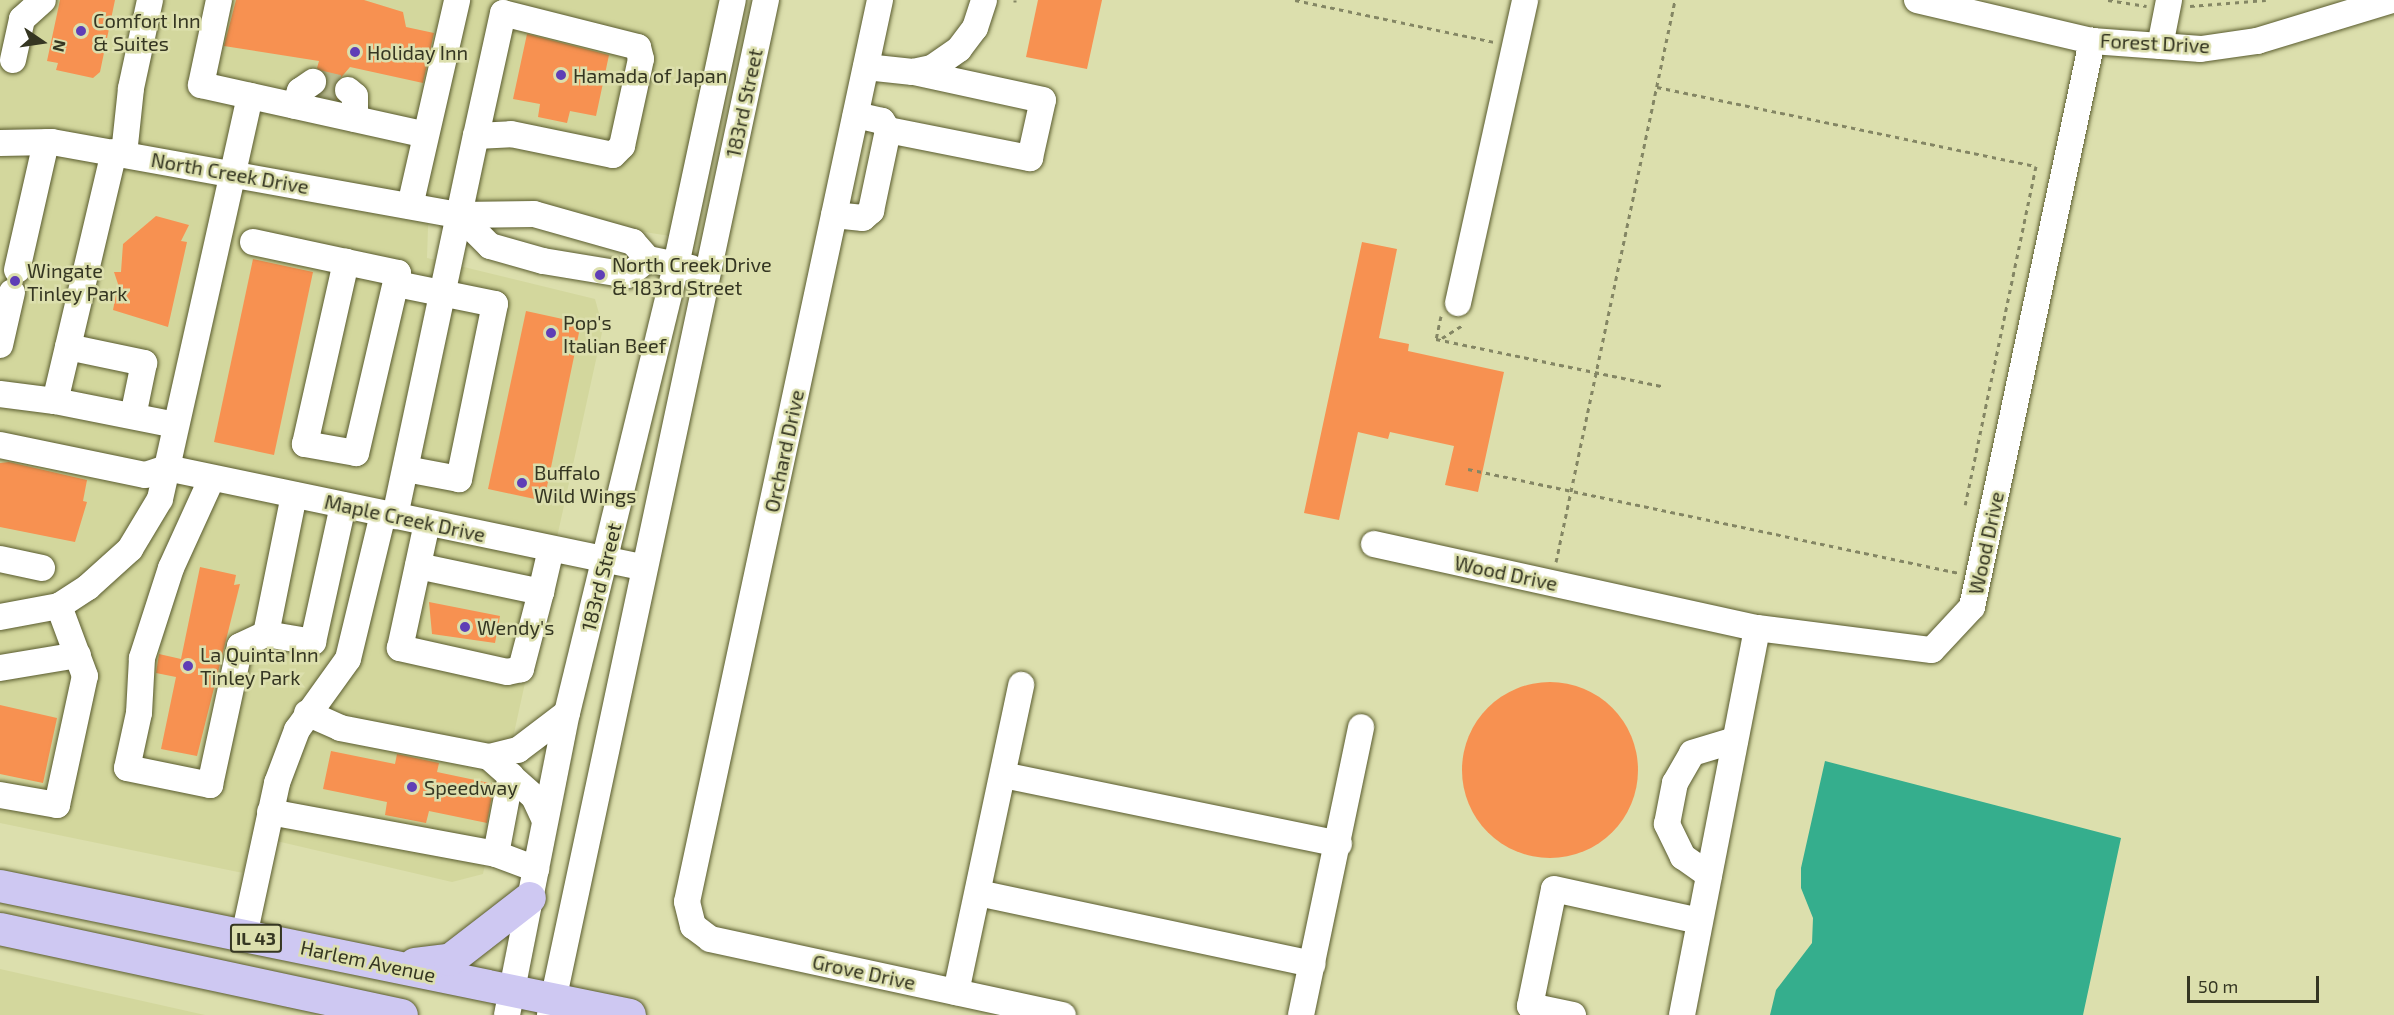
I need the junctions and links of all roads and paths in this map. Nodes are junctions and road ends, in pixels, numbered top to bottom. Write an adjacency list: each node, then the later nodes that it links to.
1 (43, 0): 16 (street)
2 (150, 0): 37 (street)
3 (219, 0): 28 (street)
4 (457, 0): 33 (street)
5 (766, 0): 48 (street, 183rd Street)
6 (880, 0): 23 (street, Orchard Drive)
7 (984, 0): 24 (street)
8 (1295, 0): 19 (path)
9 (1525, 0): 51 (street)
10 (1675, 0): 26 (path)
11 (1917, 0): 18 (street, Forest Drive)
12 (2169, 0): 20 (street)
13 (2392, 0): 20 (street, Forest Drive)
14 (729, 3): 47 (street, 183rd Street)
15 (504, 7): 34 (street); 34 (street)
16 (15, 13): 22 (street)
17 (1500, 32): 19 (path)
18 (2092, 40): 20 (street, Forest Drive); 80 (street, Wood Drive)
19 (1498, 43): 21 (path)
20 (2160, 46)
21 (1496, 55)
22 (13, 60)
23 (866, 67): 24 (street); 30 (street, Orchard Drive)
24 (913, 72): 32 (street)
25 (313, 82): 29 (street)
26 (1657, 87): 55 (path); 69 (path)
27 (348, 90): 31 (street)
28 (250, 96): 29 (street); 40 (street)
29 (295, 106): 31 (street)
30 (856, 116): 32 (street); 38 (street, Orchard Drive)
31 (355, 119): 33 (street)
32 (888, 130): 39 (street)
33 (426, 135): 41 (street)
34 (476, 136): 42 (street)
35 (46, 142): 36 (street, North Creek Drive); 37 (street, North Creek Drive); 53 (street)
36 (0, 143)
37 (119, 153): 40 (street, North Creek Drive); 54 (street)
38 (846, 164): 39 (street); 43 (street, Orchard Drive)
39 (879, 169): 43 (street)
40 (233, 174): 41 (street, North Creek Drive); 60 (street)
41 (410, 206): 42 (street, North Creek Drive)
42 (459, 215): 45 (street, North Creek Drive); 45 (street); 50 (street)
43 (834, 215): 105 (street, Orchard Drive)
44 (254, 242): 46 (street)
45 (648, 259): 47 (street, North Creek Drive)
46 (346, 262): 49 (street); 49 (street)
47 (676, 265): 48 (street, North Creek Drive); 75 (street, 183rd Street)
48 (709, 272): 78 (street, 183rd Street)
49 (397, 284): 50 (street)
50 (446, 293): 63 (street); 63 (street)
51 (1454, 312): 52 (path); 52 (path)
52 (1440, 339): 55 (path)
53 (0, 345)
54 (68, 347): 58 (street); 59 (street)
55 (1596, 373): 56 (path); 66 (path)
56 (1661, 386)
57 (0, 394): 58 (street)
58 (55, 401): 59 (street)
59 (133, 417): 60 (street)
60 (176, 425): 62 (street)
61 (0, 445): 62 (street)
62 (167, 468): 65 (street, Maple Creek Drive); 82 (street)
63 (406, 469): 70 (street)
64 (1468, 469): 66 (path)
65 (212, 478): 67 (street, Maple Creek Drive); 85 (street)
66 (1572, 491): 79 (path); 80 (path)
67 (294, 495): 68 (street, Maple Creek Drive); 85 (street)
68 (343, 505): 70 (street, Maple Creek Drive); 85 (street)
69 (1965, 505)
70 (389, 515): 71 (street, Maple Creek Drive); 89 (street)
71 (427, 523): 73 (street, Maple Creek Drive); 76 (street)
72 (1374, 544): 84 (street, Wood Drive)
73 (551, 549): 75 (street, Maple Creek Drive); 81 (street)
74 (0, 559): 77 (street)
75 (606, 560): 78 (street, Maple Creek Drive); 90 (street, 183rd Street)
76 (418, 566): 81 (street); 81 (street)
77 (42, 568)
78 (644, 568): 113 (street, 183rd Street)
79 (1554, 572)
80 (1979, 577): 84 (street, Wood Drive)
81 (541, 592)
82 (59, 606): 83 (street); 86 (street)
83 (0, 617)
84 (1757, 628): 92 (street)
85 (266, 634)
86 (78, 655): 87 (street); 96 (street)
87 (0, 668)
88 (1021, 685): 95 (street)
89 (307, 713): 93 (street); 97 (street)
90 (567, 713): 93 (street); 98 (street, 183rd Street)
91 (1361, 727): 99 (street)
92 (1735, 740): 101 (street); 101 (street)
93 (489, 757): 94 (street)
94 (511, 775): 98 (street); 100 (street)
95 (1003, 775): 99 (street); 104 (street)
96 (0, 795)
97 (270, 812): 100 (street); 108 (street)
98 (546, 821): 102 (street, 183rd Street)
99 (1339, 844): 109 (street)
100 (496, 854): 102 (street)
101 (1709, 875): 106 (street)
102 (533, 883): 110 (main road); 112 (street, 183rd Street)
103 (0, 886): 108 (main road, Harlem Avenue / IL 43)
104 (978, 893): 109 (street); 111 (street)
105 (687, 902): 111 (street, Grove Drive)
106 (1700, 921): 118 (street); 119 (street)
107 (0, 929): 114 (main road, IL 43)
108 (244, 936): 110 (main road, Harlem Avenue / IL 43)
109 (1312, 964): 117 (street)
110 (394, 967): 112 (main road, Harlem Avenue / IL 43)
111 (956, 992): 116 (street, Grove Drive)
112 (510, 1003): 113 (main road, Harlem Avenue / IL 43)
113 (552, 1007): 115 (main road, Harlem Avenue / IL 43)
114 (402, 1015)
115 (630, 1015)
116 (1062, 1015)
117 (1301, 1015)
118 (1573, 1015)
119 (1682, 1015)

